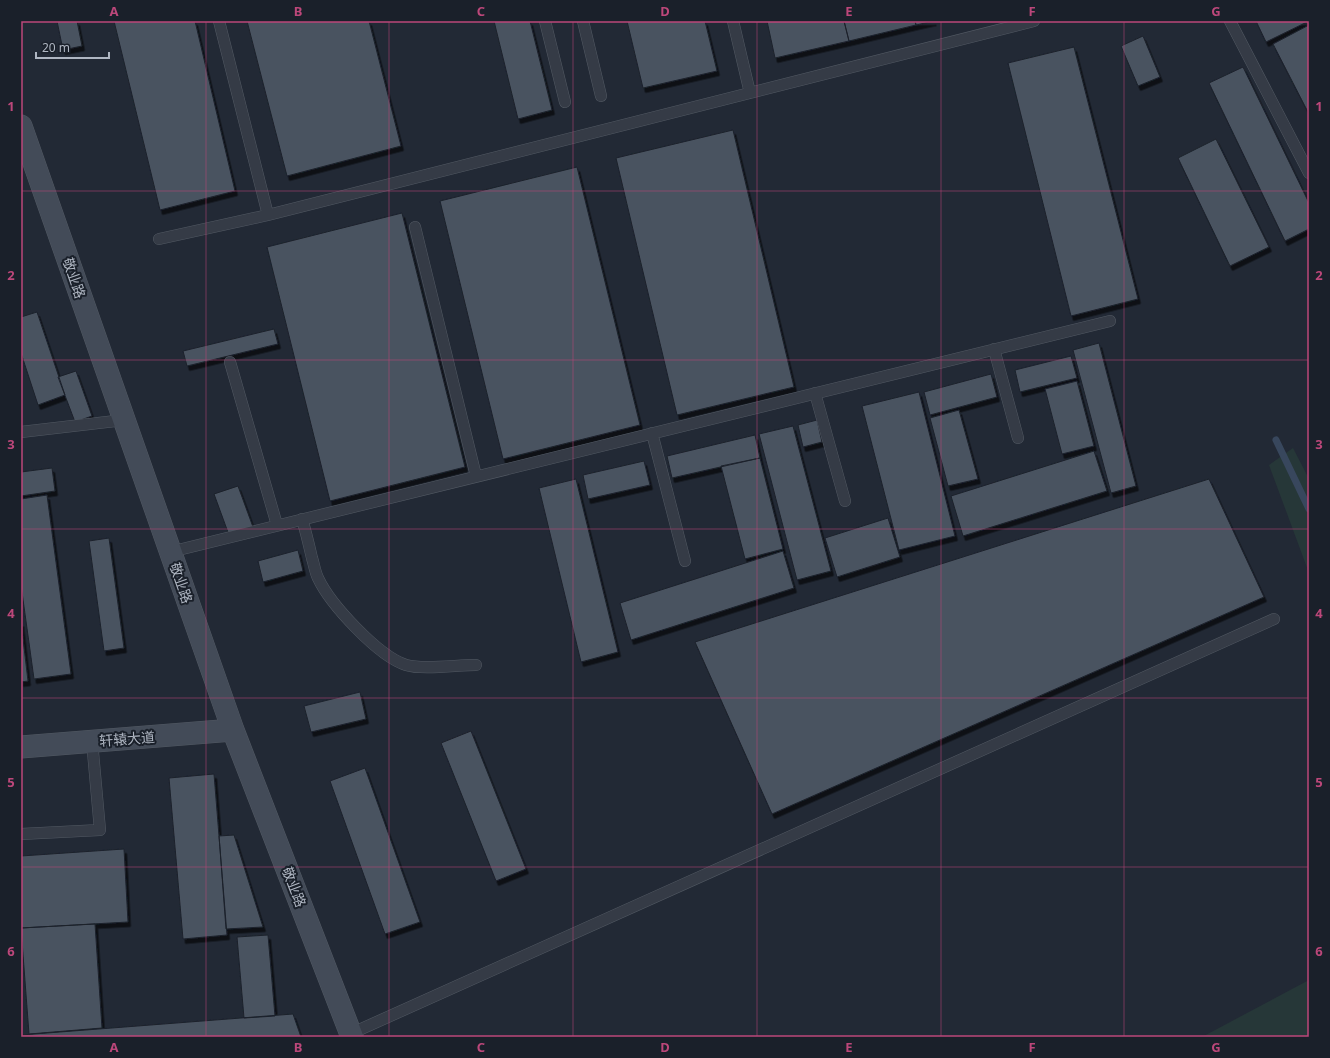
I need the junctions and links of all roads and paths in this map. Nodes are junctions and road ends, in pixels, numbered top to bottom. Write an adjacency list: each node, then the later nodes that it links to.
1 (219, 21): 12 (lane)
2 (546, 21): 9 (lane)
3 (583, 21): 8 (lane)
4 (733, 21): 7 (lane)
5 (1034, 21): 7 (lane)
6 (1230, 21): 11 (lane)
7 (750, 93): 12 (lane)
8 (601, 96)
9 (565, 102)
10 (21, 126): 19 (street, 敬业路)
11 (1309, 172)
12 (268, 215): 14 (lane)
13 (415, 227): 23 (lane)
14 (159, 239)
15 (1110, 321): 16 (lane)
16 (994, 349): 18 (lane); 22 (lane)
17 (230, 362): 26 (lane)
18 (815, 393): 21 (lane); 24 (lane)
19 (124, 420): 20 (lane); 27 (street, 敬业路)
20 (21, 432)
21 (652, 433): 23 (lane); 28 (lane)
22 (1018, 438)
23 (476, 476): 25 (lane)
24 (845, 501)
25 (302, 519): 26 (lane); 30 (lane)
26 (277, 525): 27 (lane)
27 (170, 552): 31 (street, 敬业路)
28 (685, 561)
29 (1274, 618): 35 (lane)
30 (476, 665)
31 (233, 730): 32 (street, 轩辕大道); 35 (street, 敬业路)
32 (92, 741): 33 (street, 轩辕大道); 34 (lane)
33 (21, 747)
34 (21, 834)
35 (351, 1035)

